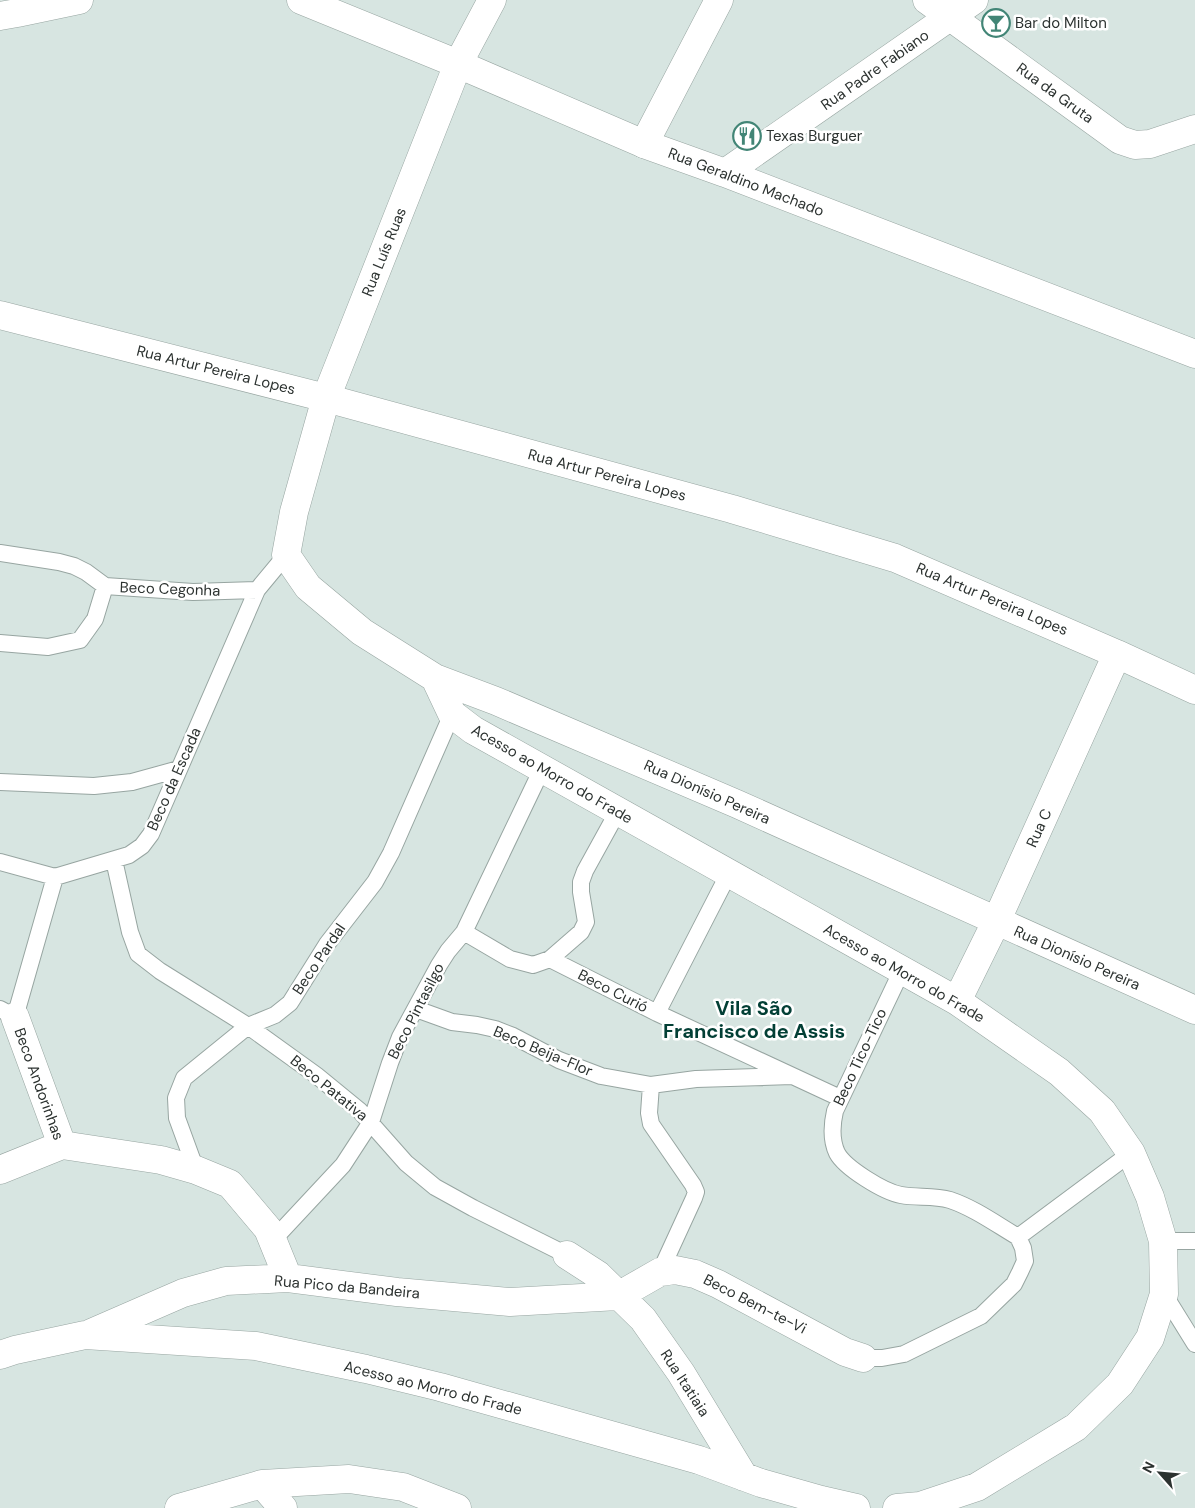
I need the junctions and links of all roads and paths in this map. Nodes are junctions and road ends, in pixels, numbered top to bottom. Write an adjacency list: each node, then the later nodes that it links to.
1 (79, 0): 7 (street)
2 (301, 0): 9 (street, Rua Geraldino Machado)
3 (492, 0): 9 (street, Rua Luís Ruas)
4 (719, 0): 11 (street)
5 (927, 0): 8 (street, Rua da Gruta)
6 (974, 0): 8 (street, Rua Padre Fabiano)
7 (0, 16)
8 (951, 18): 10 (street, Rua da Gruta); 12 (street, Rua Padre Fabiano)
9 (458, 64): 11 (street, Rua Geraldino Machado); 15 (street, Rua Luís Ruas)
10 (1195, 129)
11 (644, 144): 12 (street, Rua Geraldino Machado)
12 (726, 173): 14 (street, Rua Geraldino Machado)
13 (0, 315): 15 (street, Rua Artur Pereira Lopes)
14 (1195, 354)
15 (326, 398): 17 (street, Rua Luís Ruas); 21 (street, Rua Artur Pereira Lopes)
16 (0, 553): 18 (lane, Beco Cegonha)
17 (286, 555): 19 (lane, Beco da Escada); 22 (street, Rua Dionísio Pereira)
18 (105, 586): 19 (lane, Beco Cegonha); 20 (lane)
19 (257, 590): 25 (lane, Beco da Escada)
20 (0, 643)
21 (1117, 654): 23 (street, Rua Artur Pereira Lopes); 33 (street, Rua C)
22 (435, 678): 24 (street, Acesso ao Morro do Frade); 33 (street, Rua Dionísio Pereira)
23 (1195, 690)
24 (452, 714): 26 (street, Acesso ao Morro do Frade); 42 (lane, Beco Pardal)
25 (179, 769): 27 (lane); 29 (lane, Beco da Escada)
26 (542, 769): 28 (street, Acesso ao Morro do Frade); 34 (lane, Beco Pintasilgo)
27 (0, 782)
28 (618, 811): 31 (street, Acesso ao Morro do Frade); 35 (lane)
29 (114, 860): 32 (lane, Beco da Escada); 42 (lane, Beco Patativa)
30 (0, 862): 32 (lane)
31 (729, 873): 36 (street, Acesso ao Morro do Frade); 41 (lane)
32 (55, 877): 40 (lane)
33 (996, 922): 37 (street, Rua C); 39 (street, Rua Dionísio Pereira)
34 (464, 932): 35 (lane); 38 (lane, Beco Pintasilgo)
35 (550, 959): 41 (lane, Beco Curió)
36 (902, 970): 37 (street, Acesso ao Morro do Frade); 45 (lane, Beco Tico-Tico)
37 (958, 1001): 48 (street, Acesso ao Morro do Frade)
38 (416, 1009): 44 (lane, Beco Beija-Flor); 46 (lane, Beco Pintasilgo)
39 (1195, 1010)
40 (8, 1013): 47 (street, Beco Andorinhas)
41 (657, 1013): 43 (lane, Beco Curió)
42 (248, 1026): 46 (lane, Beco Patativa); 50 (lane, Beco Pardal)
43 (792, 1076): 44 (lane, Beco Beija-Flor); 45 (lane, Beco Curió)
44 (652, 1085): 56 (lane)
45 (840, 1098): 51 (lane, Beco Tico-Tico)
46 (372, 1122): 52 (lane, Beco Pintasilgo); 55 (lane, Beco Patativa)
47 (62, 1145): 49 (street, Beco Andorinhas); 50 (street)
48 (1131, 1153): 51 (lane); 54 (street, Acesso ao Morro do Frade)
49 (0, 1170)
50 (196, 1170): 52 (street)
51 (1018, 1237): 63 (lane)
52 (272, 1240): 57 (street)
53 (1195, 1240): 54 (lane)
54 (1163, 1241): 58 (street, Acesso ao Morro do Frade)
55 (568, 1255): 59 (street, Beco Patativa)
56 (660, 1272): 59 (street, Beco Bem-te-Vi); 63 (street, Beco Bem-te-Vi)
57 (288, 1278): 59 (street, Rua Pico da Bandeira); 60 (street, Rua Pico da Bandeira)
58 (1164, 1294): 61 (lane); 66 (street, Acesso ao Morro do Frade)
59 (618, 1296): 64 (street, Rua Itatiaia)
60 (85, 1336): 62 (street, Acesso ao Morro do Frade); 64 (street, Acesso ao Morro do Frade)
61 (1195, 1344)
62 (0, 1355)
63 (863, 1358)
64 (744, 1477): 70 (street, Acesso ao Morro do Frade)
65 (262, 1484): 67 (street); 68 (street); 69 (street)
66 (913, 1507)
67 (179, 1508)
68 (283, 1508)
69 (457, 1508)
70 (856, 1508)

